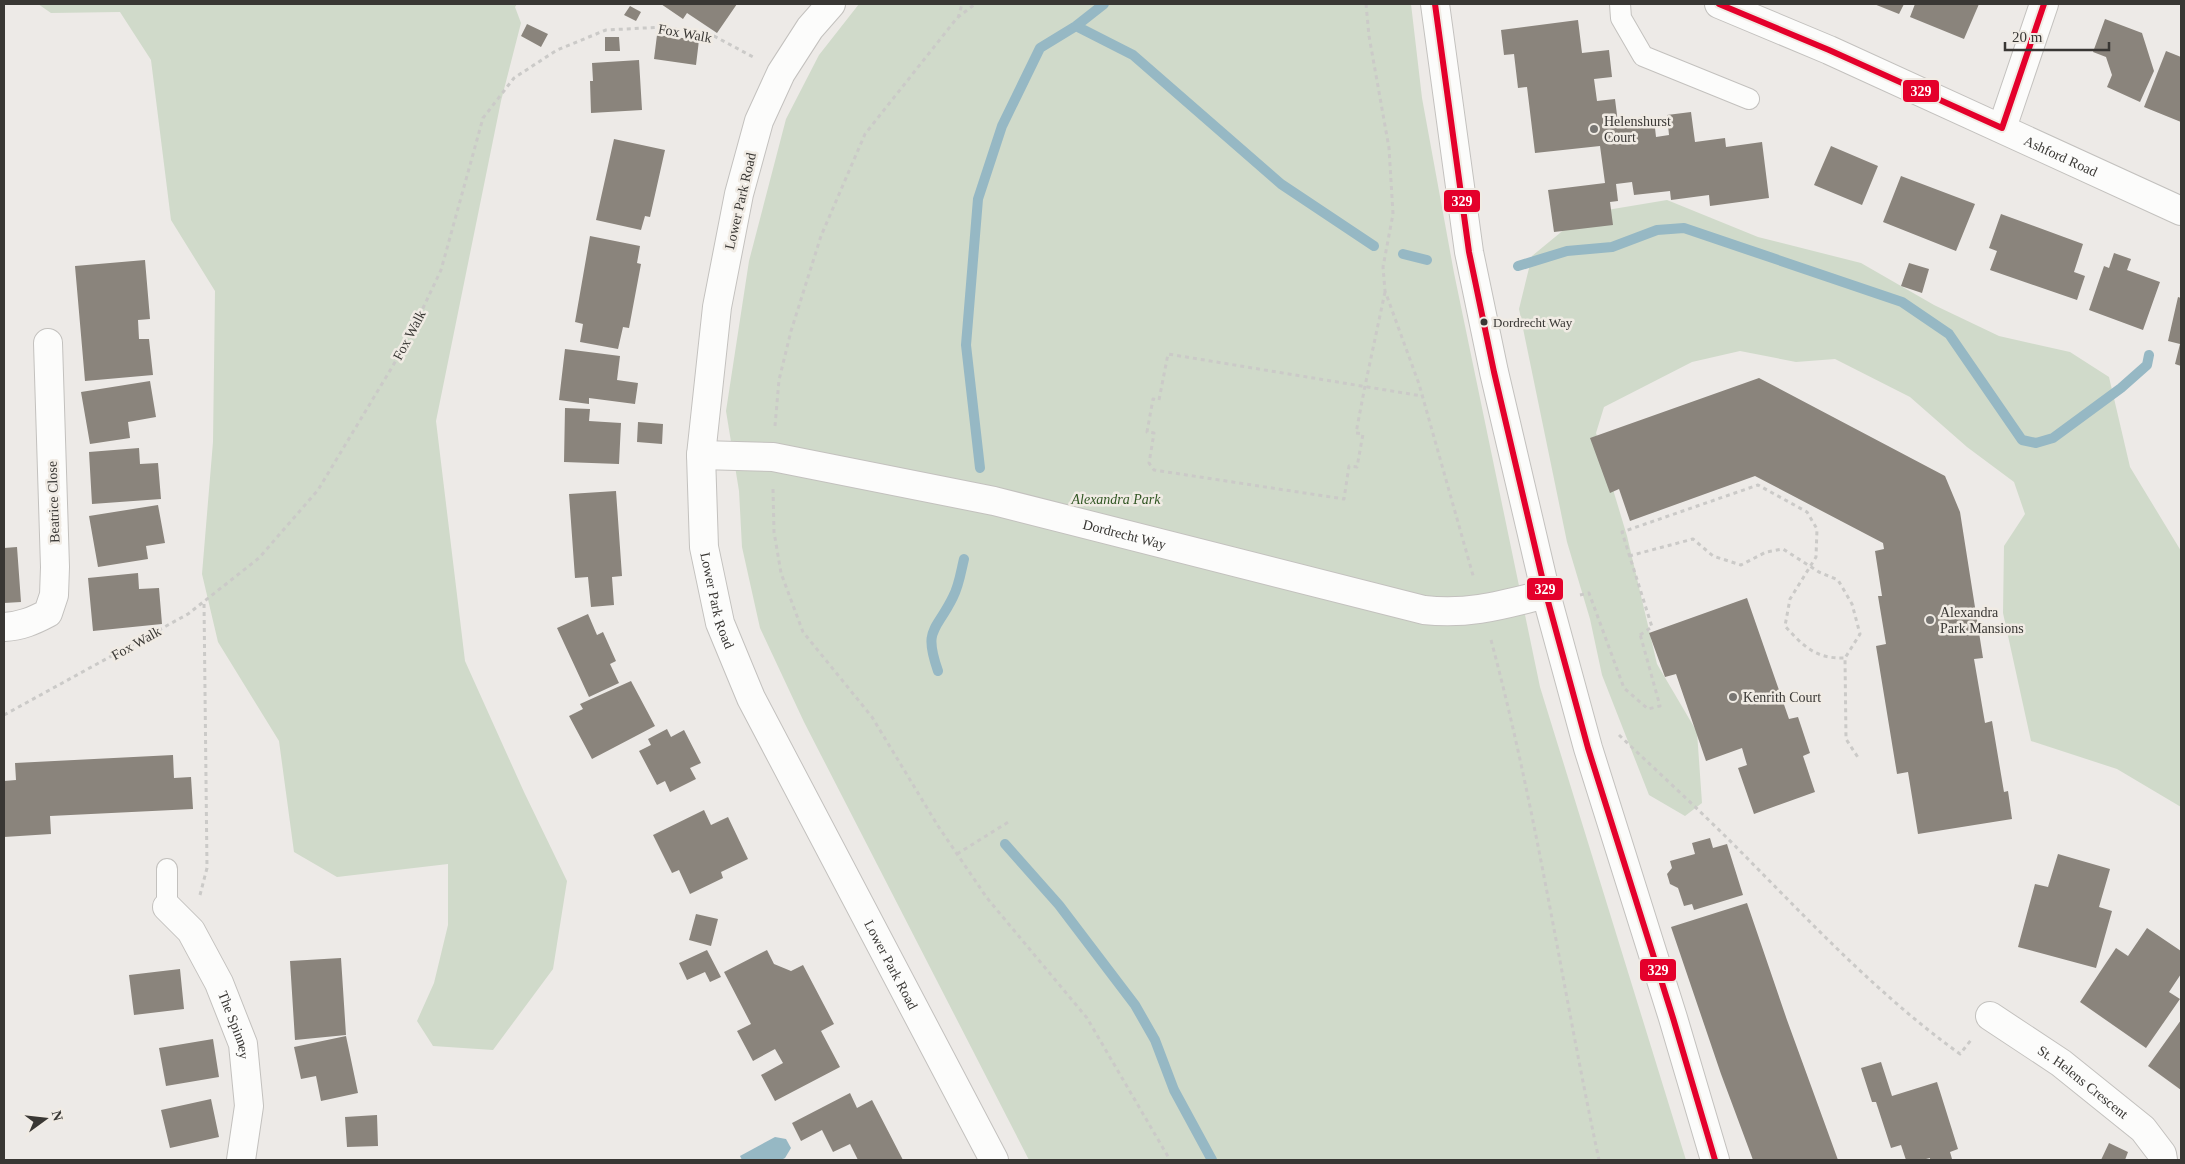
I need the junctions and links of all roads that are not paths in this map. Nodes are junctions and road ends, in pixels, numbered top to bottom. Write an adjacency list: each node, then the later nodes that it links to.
1 (831, 4): 10 (street, Lower Park Road)
2 (1435, 4): 11 (street)
3 (1620, 4): 6 (lane)
4 (1719, 4): 7 (street, Ashford Road)
5 (2044, 4): 7 (street)
6 (1749, 99)
7 (2002, 128): 8 (street, Ashford Road)
8 (2181, 211)
9 (48, 344): 12 (street, Beatrice Close)
10 (701, 455): 11 (street, Dordrecht Way); 17 (street, Lower Park Road)
11 (1546, 594): 18 (street)
12 (4, 627)
13 (167, 869): 14 (lane)
14 (167, 907): 16 (street, The Spinney)
15 (1990, 1016): 19 (street, St. Helens Crescent)
16 (241, 1160)
17 (994, 1160)
18 (1715, 1160)
19 (2163, 1160)

